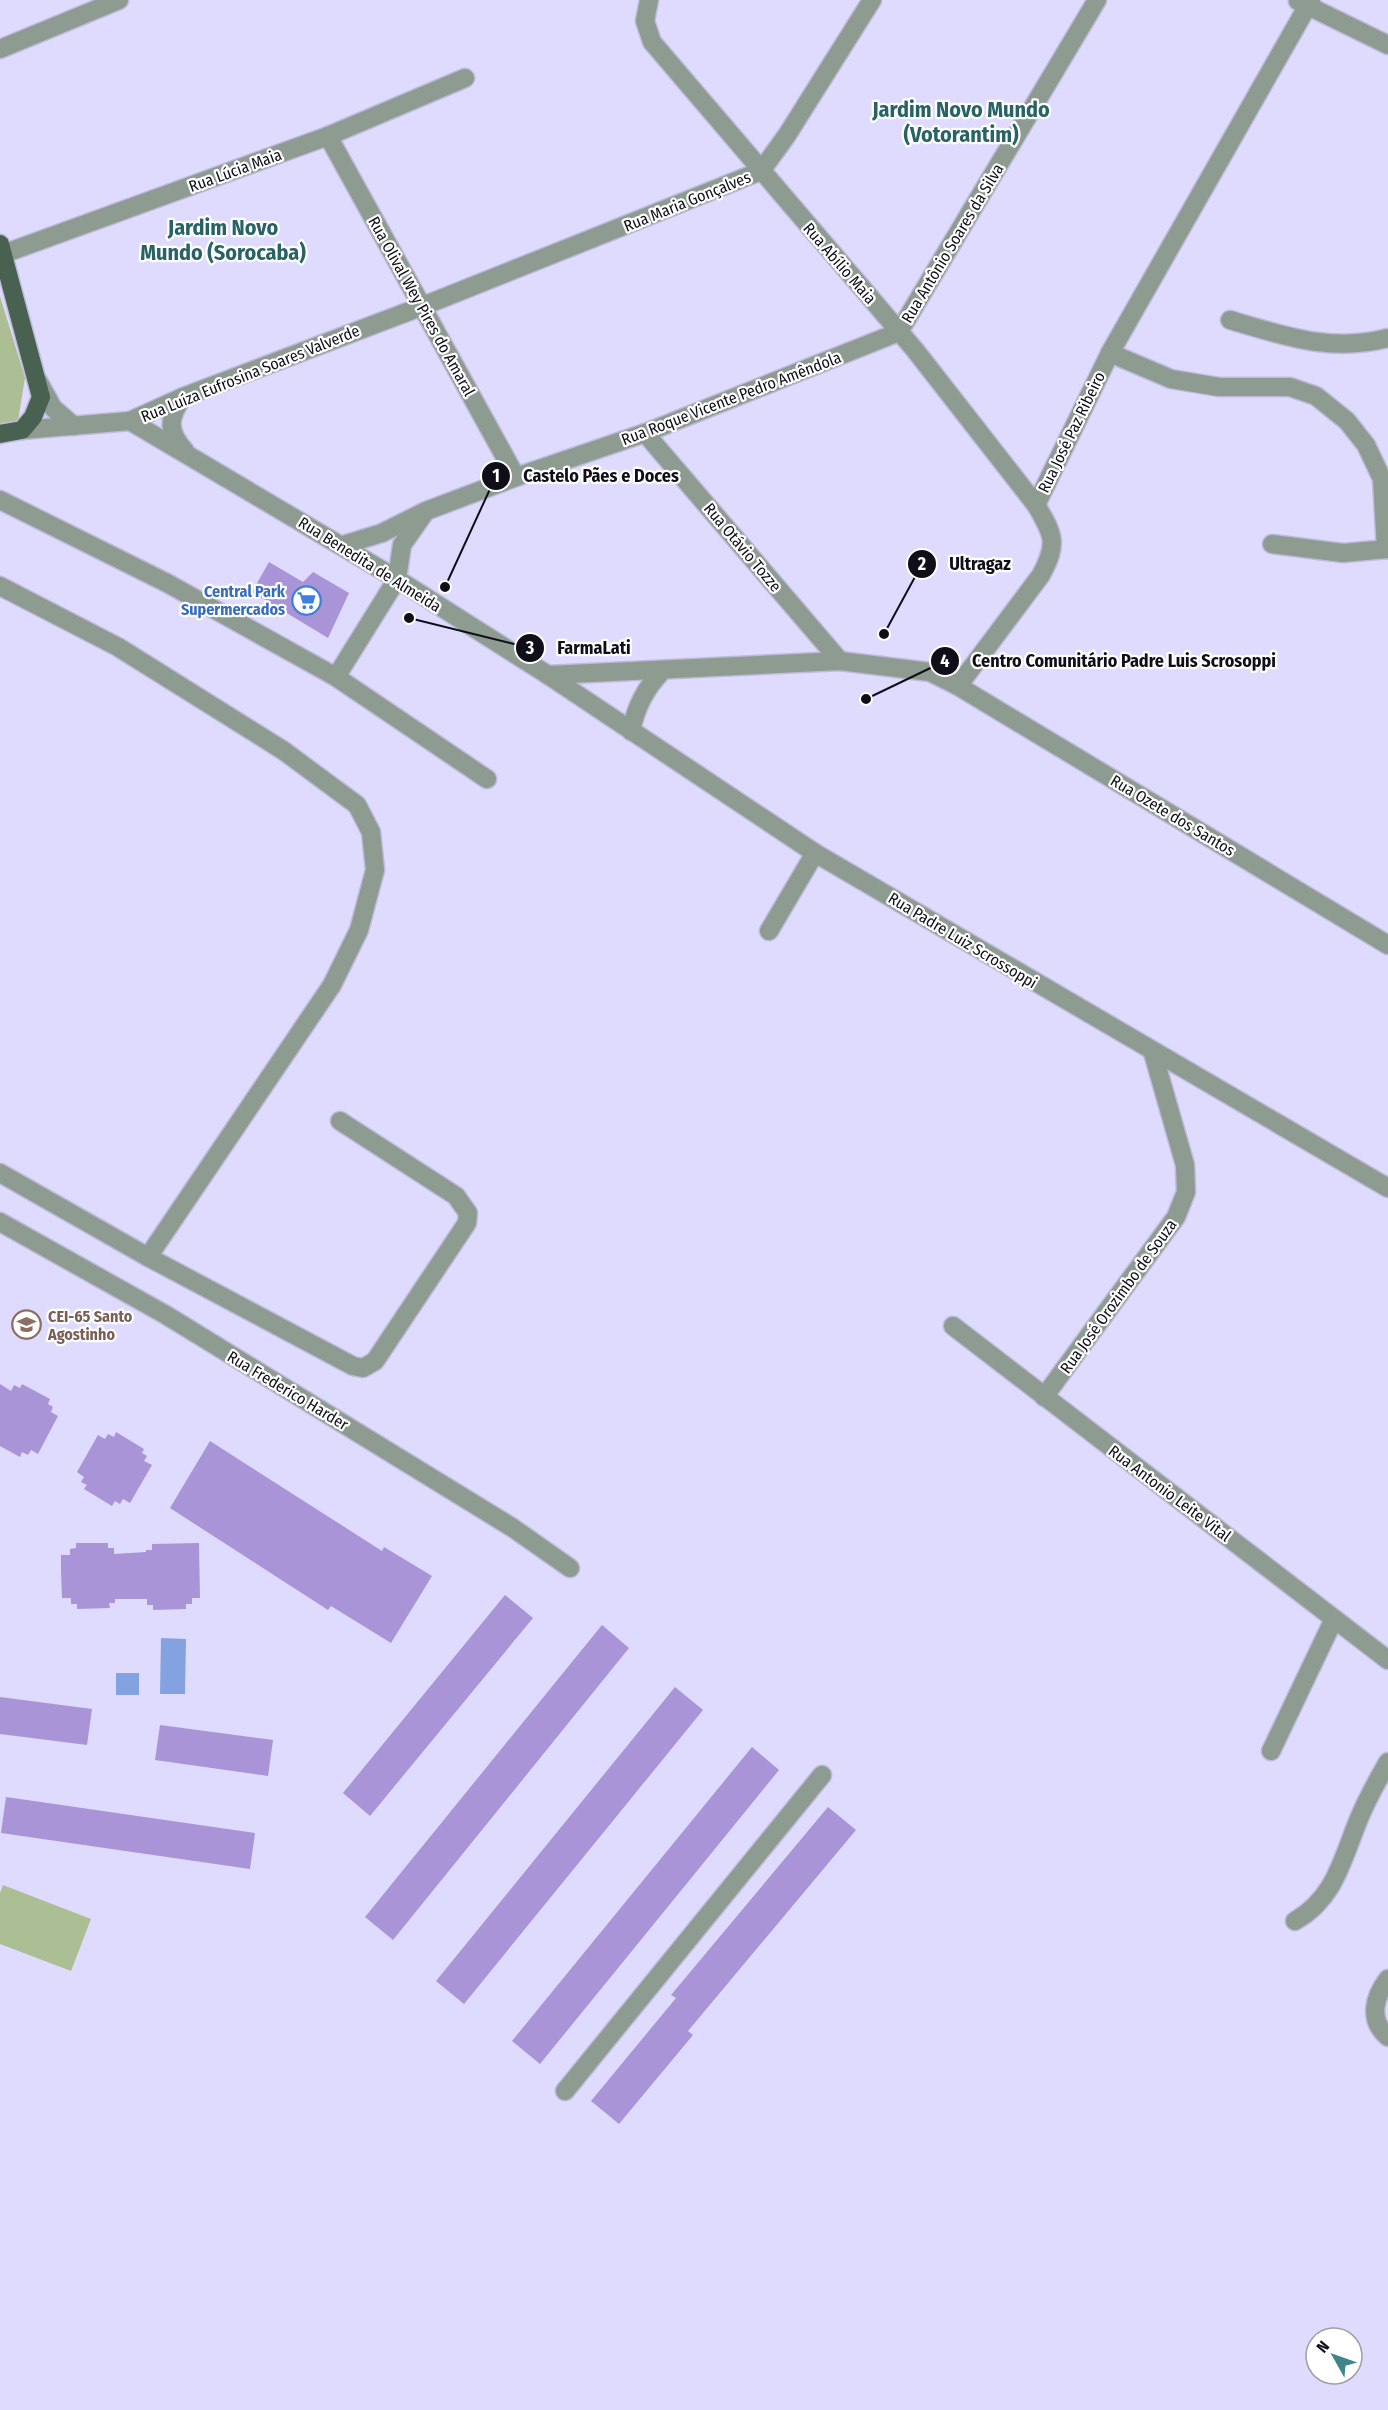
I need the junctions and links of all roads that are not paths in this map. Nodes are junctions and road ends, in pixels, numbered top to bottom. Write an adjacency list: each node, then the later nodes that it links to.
1 (119, 0): 7 (street)
2 (649, 0): 10 (street, Rua Abílio Maia)
3 (872, 0): 10 (street, Rua Maria Gonçalves)
4 (1097, 0): 14 (street, Rua Antônio Soares da Silva)
5 (1305, 2): 6 (street); 16 (street, Rua José Paz Ribeiro)
6 (1388, 45)
7 (0, 49)
8 (465, 78): 9 (street, Rua Lúcia Maia)
9 (328, 136): 11 (street, Rua Lúcia Maia); 12 (street, Rua Olival Wey Pires do Amaral)
10 (761, 171): 12 (street, Rua Maria Gonçalves); 14 (street, Rua Abílio Maia)
11 (2, 249): 17 (main road)
12 (423, 306): 18 (street, Rua Luíza Eufrosina Soares Valverde); 25 (street, Rua Olival Wey Pires do Amaral)
13 (1230, 320): 15 (street)
14 (899, 332): 22 (street, Rua Roque Vicente Pedro Amêndola); 27 (street, Rua Abílio Maia)
15 (1388, 338)
16 (1110, 352): 27 (street, Rua José Paz Ribeiro); 31 (street)
17 (38, 380): 20 (street); 21 (main road)
18 (183, 397): 19 (street, Rua Luíza Eufrosina Soares Valverde); 24 (street, Rua Benedita de Almeida)
19 (130, 421): 20 (street, Rua Luíza Eufrosina Soares Valverde); 24 (street, Rua Benedita de Almeida)
20 (74, 426): 21 (street)
21 (22, 430): 23 (main road)
22 (645, 433): 25 (street, Rua Roque Vicente Pedro Amêndola); 34 (street, Rua Otávio Tozze)
23 (0, 434)
24 (191, 457): 30 (street, Rua Benedita de Almeida)
25 (516, 477): 28 (street, Rua Roque Vicente Pedro Amêndola)
26 (0, 500): 37 (street)
27 (1036, 505): 38 (street, Rua José Paz Ribeiro)
28 (426, 511): 30 (street, Rua Roque Vicente Pedro Amêndola); 32 (street)
29 (1272, 544): 31 (street)
30 (343, 545): 32 (street, Rua Benedita de Almeida)
31 (1387, 549)
32 (397, 579): 36 (street, Rua Benedita de Almeida); 37 (street)
33 (0, 586): 49 (street)
34 (840, 661): 35 (street); 38 (street)
35 (662, 671): 36 (street); 39 (street)
36 (548, 675): 39 (street, Rua Padre Luiz Scrossoppi)
37 (336, 677): 40 (street)
38 (958, 686): 43 (street, Rua Ozete dos Santos)
39 (632, 731): 41 (street, Rua Padre Luiz Scrossoppi)
40 (487, 779)
41 (815, 853): 42 (street); 44 (street, Rua Padre Luiz Scrossoppi)
42 (769, 931)
43 (1388, 945)
44 (1153, 1053): 47 (street, Rua Padre Luiz Scrossoppi); 51 (street, Rua José Orozimbo de Souza)
45 (340, 1121): 49 (street)
46 (0, 1173): 49 (street)
47 (1388, 1188)
48 (0, 1222): 52 (street, Rua Frederico Harder)
49 (148, 1257)
50 (952, 1326): 51 (street, Rua Antonio Leite Vital)
51 (1044, 1397): 53 (street, Rua Antonio Leite Vital)
52 (570, 1568)
53 (1334, 1618): 54 (street, Rua Antonio Leite Vital); 55 (street)
54 (1388, 1660)
55 (1271, 1751)
56 (1388, 1762): 58 (street)
57 (822, 1775): 61 (street)
58 (1295, 1921)
59 (1388, 1979): 60 (street)
60 (1384, 2033)
61 (565, 2091)

